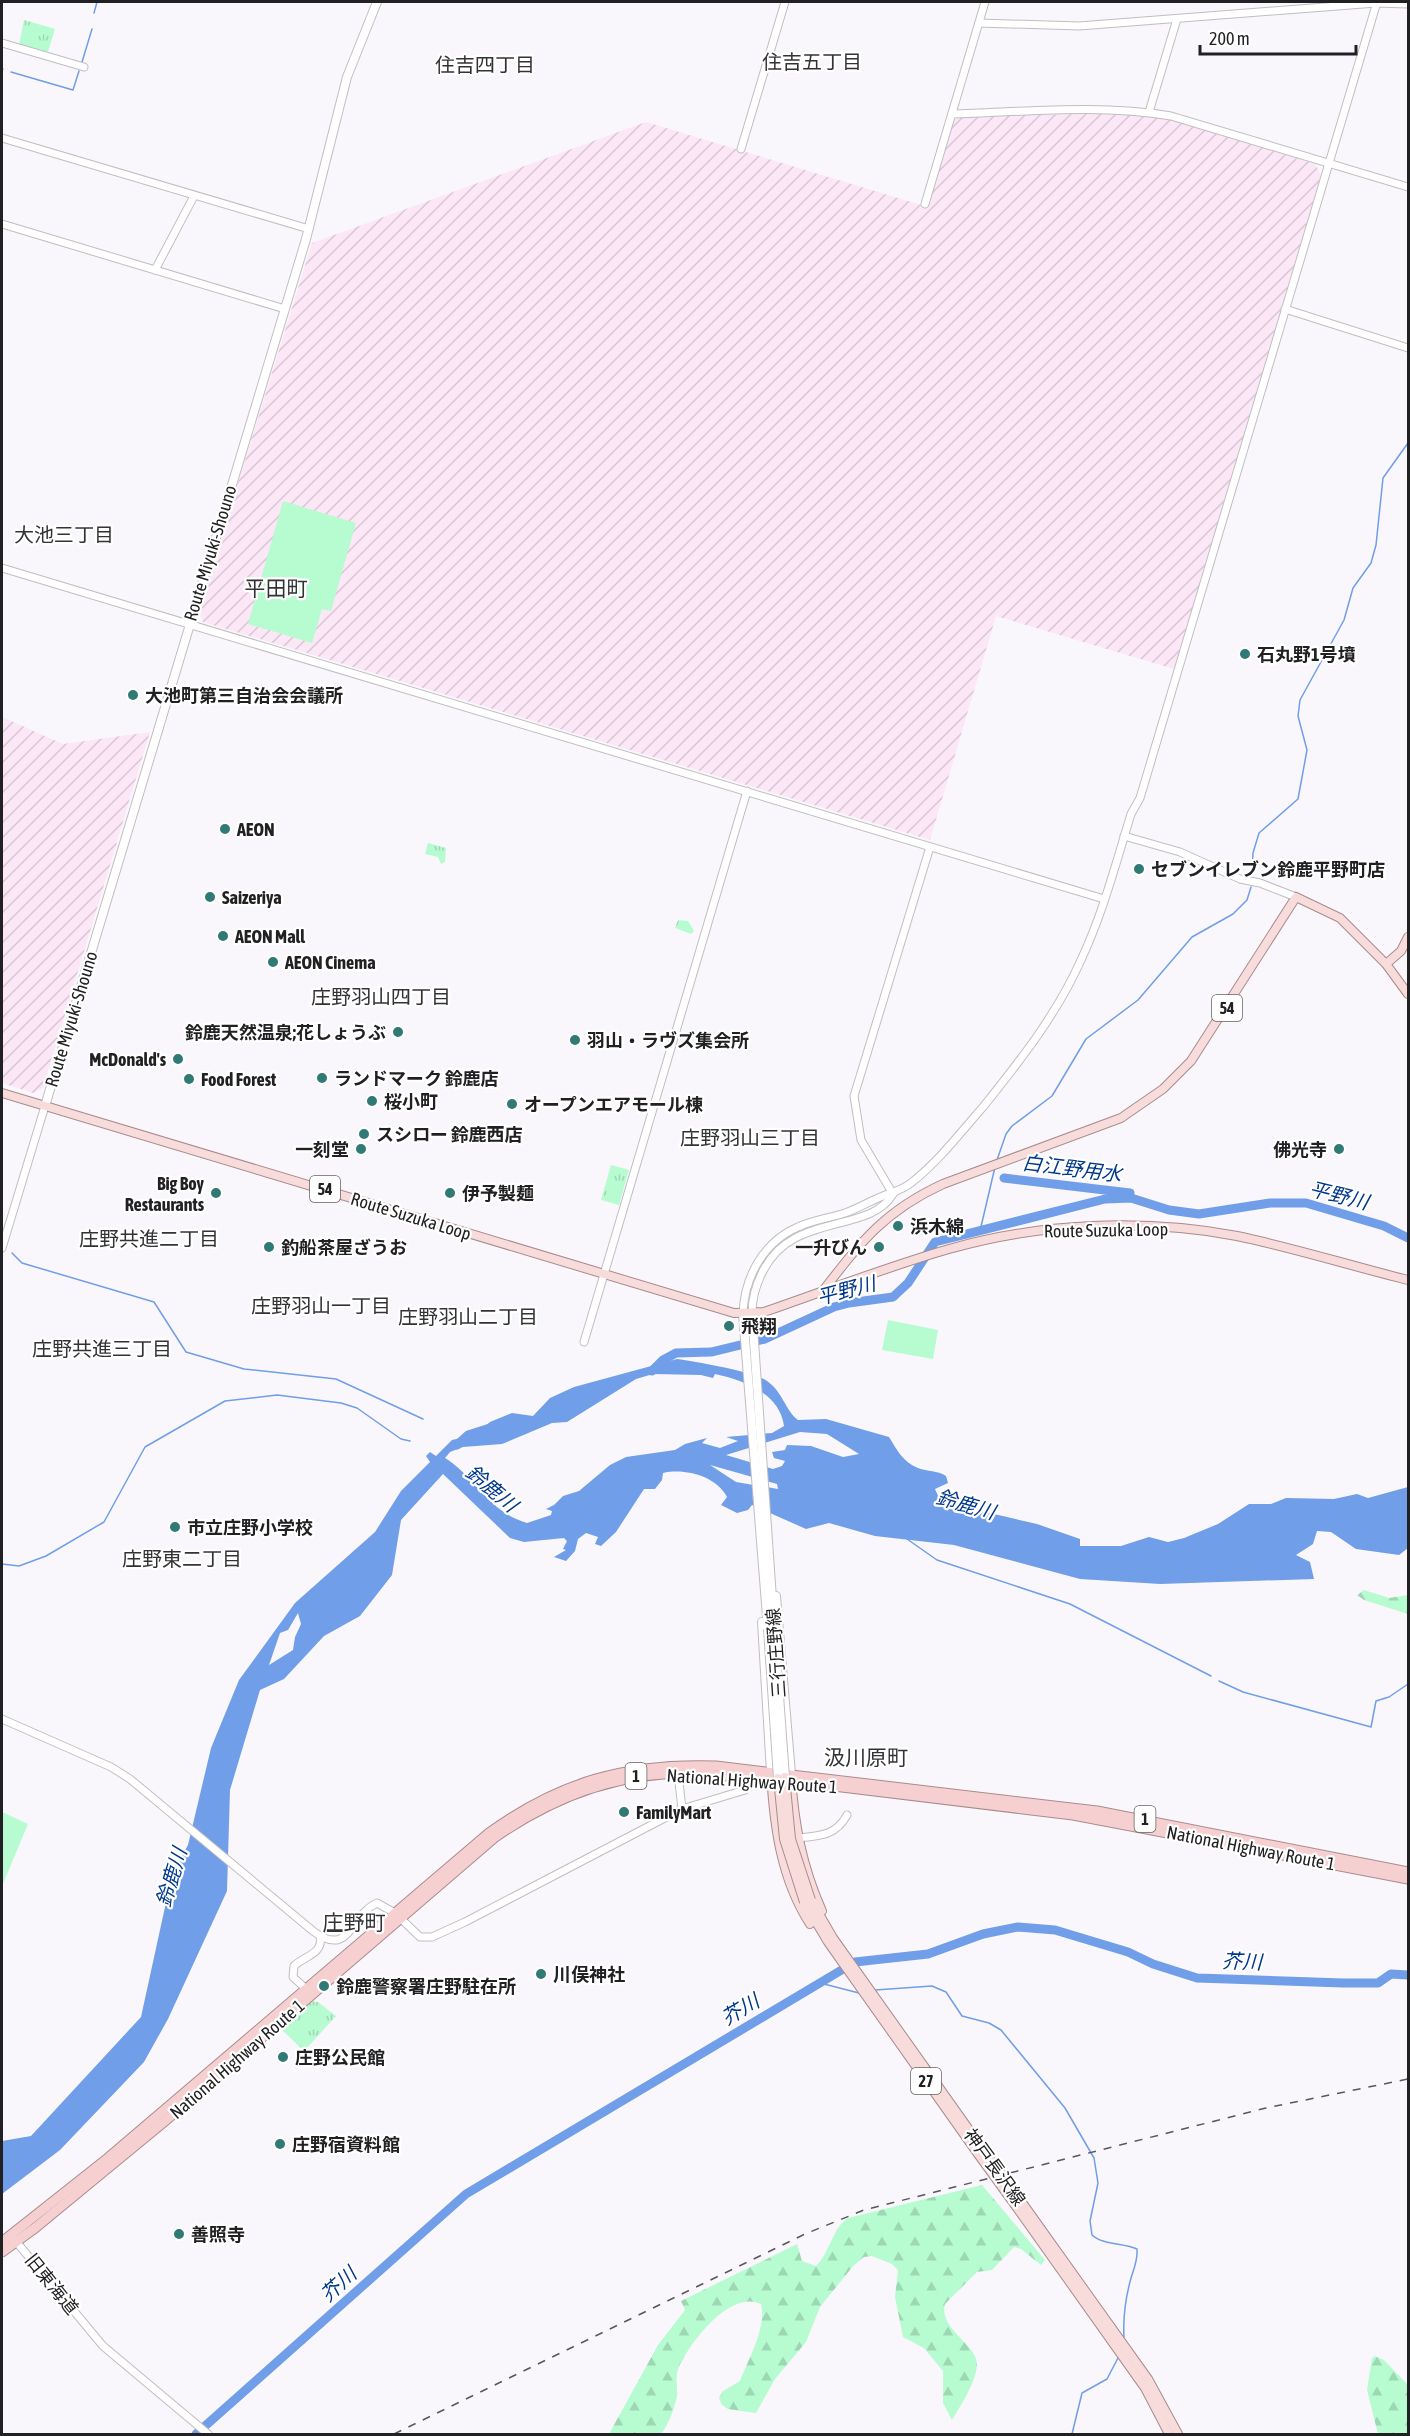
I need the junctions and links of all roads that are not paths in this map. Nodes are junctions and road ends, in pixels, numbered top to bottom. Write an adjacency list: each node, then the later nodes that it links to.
1 (377, 2): 19 (main road, Route Miyuki-Shouno)
2 (785, 2): 13 (street)
3 (985, 2): 7 (street)
4 (1377, 2): 5 (street); 6 (street); 14 (street)
5 (1408, 4)
6 (1178, 19): 7 (street); 10 (street)
7 (979, 23): 11 (street)
8 (2, 43): 9 (street)
9 (84, 67)
10 (1149, 112): 11 (street); 14 (street)
11 (952, 114): 17 (street)
12 (2, 138): 16 (street)
13 (741, 148)
14 (1329, 163): 15 (street); 22 (street)
15 (1408, 187)
16 (194, 196): 19 (street); 20 (street)
17 (925, 204)
18 (2, 224): 20 (street)
19 (309, 229): 21 (main road, Route Miyuki-Shouno)
20 (155, 270): 21 (street)
21 (285, 309): 25 (main road, Route Miyuki-Shouno)
22 (1286, 309): 23 (street); 27 (street)
23 (1408, 348)
24 (2, 568): 25 (street)
25 (189, 625): 26 (street); 35 (main road, Route Miyuki-Shouno)
26 (747, 791): 28 (street); 39 (street)
27 (1124, 836): 29 (street); 30 (street)
28 (930, 847): 30 (street); 36 (street)
29 (1296, 897): 32 (main road); 38 (main road, Route Suzuka Loop / 54)
30 (1104, 898): 36 (street)
31 (1408, 937): 32 (main road)
32 (1386, 964): 33 (main road)
33 (1408, 994)
34 (2, 1093): 35 (main road, Route Suzuka Loop / 54)
35 (45, 1106): 37 (street); 39 (main road, Route Suzuka Loop / 54)
36 (893, 1194): 43 (street)
37 (2, 1248)
38 (842, 1268): 41 (main road); 42 (main road, Route Suzuka Loop / 54)
39 (604, 1273): 43 (main road, Route Suzuka Loop / 54); 45 (street)
40 (1408, 1280): 41 (main road, Route Suzuka Loop / 54)
41 (842, 1284): 42 (main road, Route Suzuka Loop / 54)
42 (821, 1292): 43 (main road, Route Suzuka Loop / 54)
43 (747, 1314): 44 (main road, 三行庄野線)
44 (748, 1325): 46 (main road, 三行庄野線); 47 (main road, 三行庄野線)
45 (584, 1342)
46 (761, 1554): 48 (main road, 三行庄野線); 52 (main road, 三行庄野線)
47 (771, 1575): 48 (main road, 三行庄野線); 52 (main road, 三行庄野線)
48 (771, 1628): 52 (main road, 三行庄野線, bridge)
49 (2, 1719): 60 (street)
50 (678, 1773): 51 (highway, National Highway Route 1 / 1); 53 (street); 59 (highway, National Highway Route 1 / 1)
51 (751, 1777): 52 (highway, National Highway Route 1 / 1); 53 (street)
52 (781, 1777): 55 (main road, 神戸長沢線 / 27); 56 (highway, National Highway Route 1 / 1); 57 (highway, National Highway Route 1 / 1); 58 (main road, 神戸長沢線 / 27, bridge); 58 (main road, 神戸長沢線 / 27); 59 (highway, National Highway Route 1 / 1)
53 (682, 1809): 59 (street)
54 (847, 1815): 55 (street)
55 (797, 1838): 58 (main road, 神戸長沢線 / 27)
56 (1408, 1872)
57 (1408, 1879)
58 (807, 1901): 61 (main road, 神戸長沢線); 61 (main road, 神戸長沢線 / 27)
59 (397, 1916): 60 (street); 62 (highway, National Highway Route 1 / 1); 63 (highway, National Highway Route 1 / 1)
60 (320, 1936): 62 (street)
61 (838, 1955): 66 (main road, 神戸長沢線 / 27, bridge)
62 (306, 1989): 63 (highway, National Highway Route 1 / 1)
63 (14, 2238): 64 (highway, National Highway Route 1 / 1); 65 (highway, National Highway Route 1 / 1); 67 (street, 旧東海道)
64 (2, 2242)
65 (2, 2252)
66 (1146, 2384): 68 (main road, 27); 69 (main road, 27)
67 (208, 2434)
68 (1169, 2434)
69 (1178, 2434)

